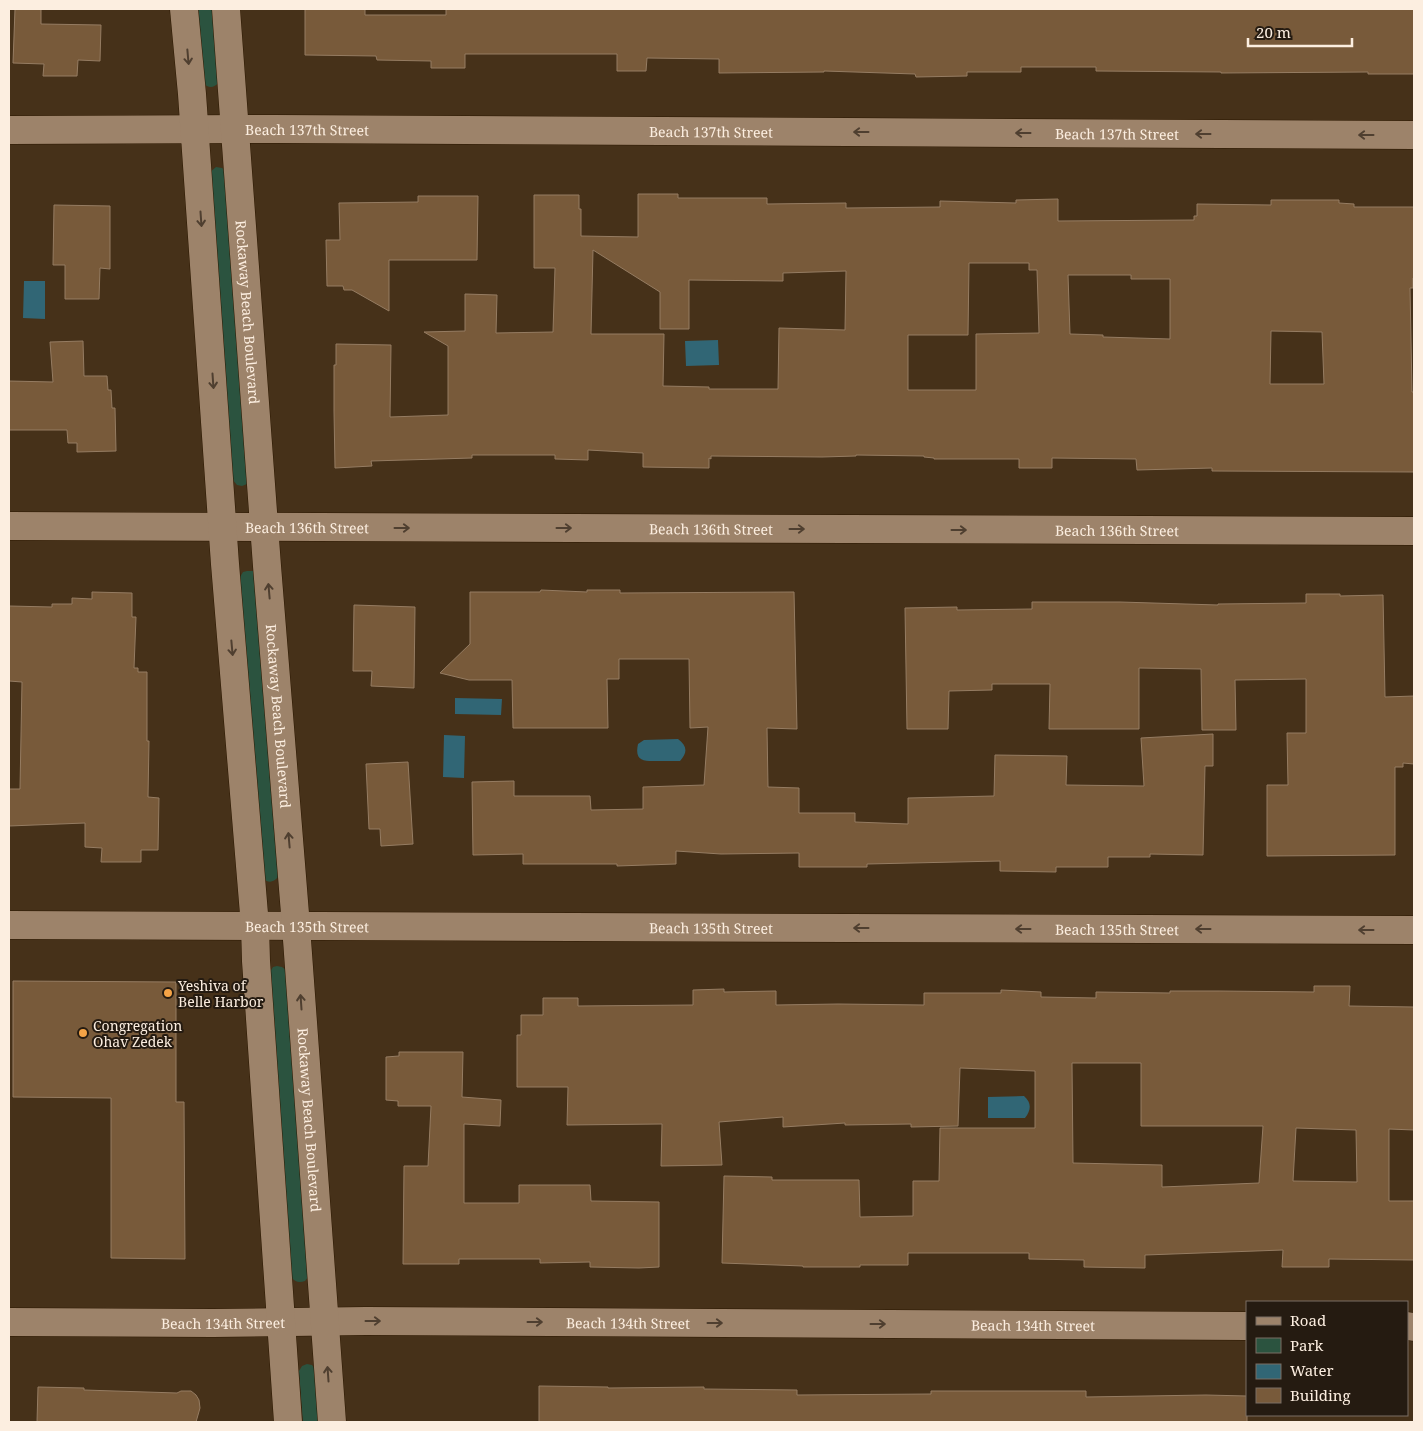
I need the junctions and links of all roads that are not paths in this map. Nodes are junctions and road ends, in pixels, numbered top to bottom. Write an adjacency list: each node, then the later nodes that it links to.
1 (184, 9): 3 (street, one-way to 3)
2 (226, 9): 4 (street, Rockaway Beach Boulevard)
3 (194, 129): 4 (street, Beach 137th Street); 5 (street, Beach 137th Street); 8 (street, one-way to 8)
4 (236, 129): 6 (street, Beach 137th Street, one-way to 4); 9 (street, Rockaway Beach Boulevard)
5 (9, 130)
6 (1414, 135)
7 (9, 526): 8 (street, Beach 136th Street)
8 (223, 527): 9 (street, Beach 136th Street); 12 (street, one-way to 12)
9 (265, 527): 10 (street, Beach 136th Street, one-way to 10); 13 (street, Rockaway Beach Boulevard, one-way to 9)
10 (1414, 531)
11 (9, 925): 12 (street, Beach 135th Street)
12 (255, 926): 13 (street, Beach 135th Street); 17 (street)
13 (296, 926): 14 (street, Beach 135th Street, one-way to 13); 15 (street, Rockaway Beach Boulevard, one-way to 13)
14 (1414, 930)
15 (324, 1321): 17 (street, Beach 134th Street); 18 (street, Beach 134th Street, one-way to 18); 20 (street, Rockaway Beach Boulevard, one-way to 15)
16 (9, 1322): 17 (street, Beach 134th Street)
17 (280, 1322): 19 (street)
18 (1246, 1326)
19 (288, 1422)
20 (332, 1422)

